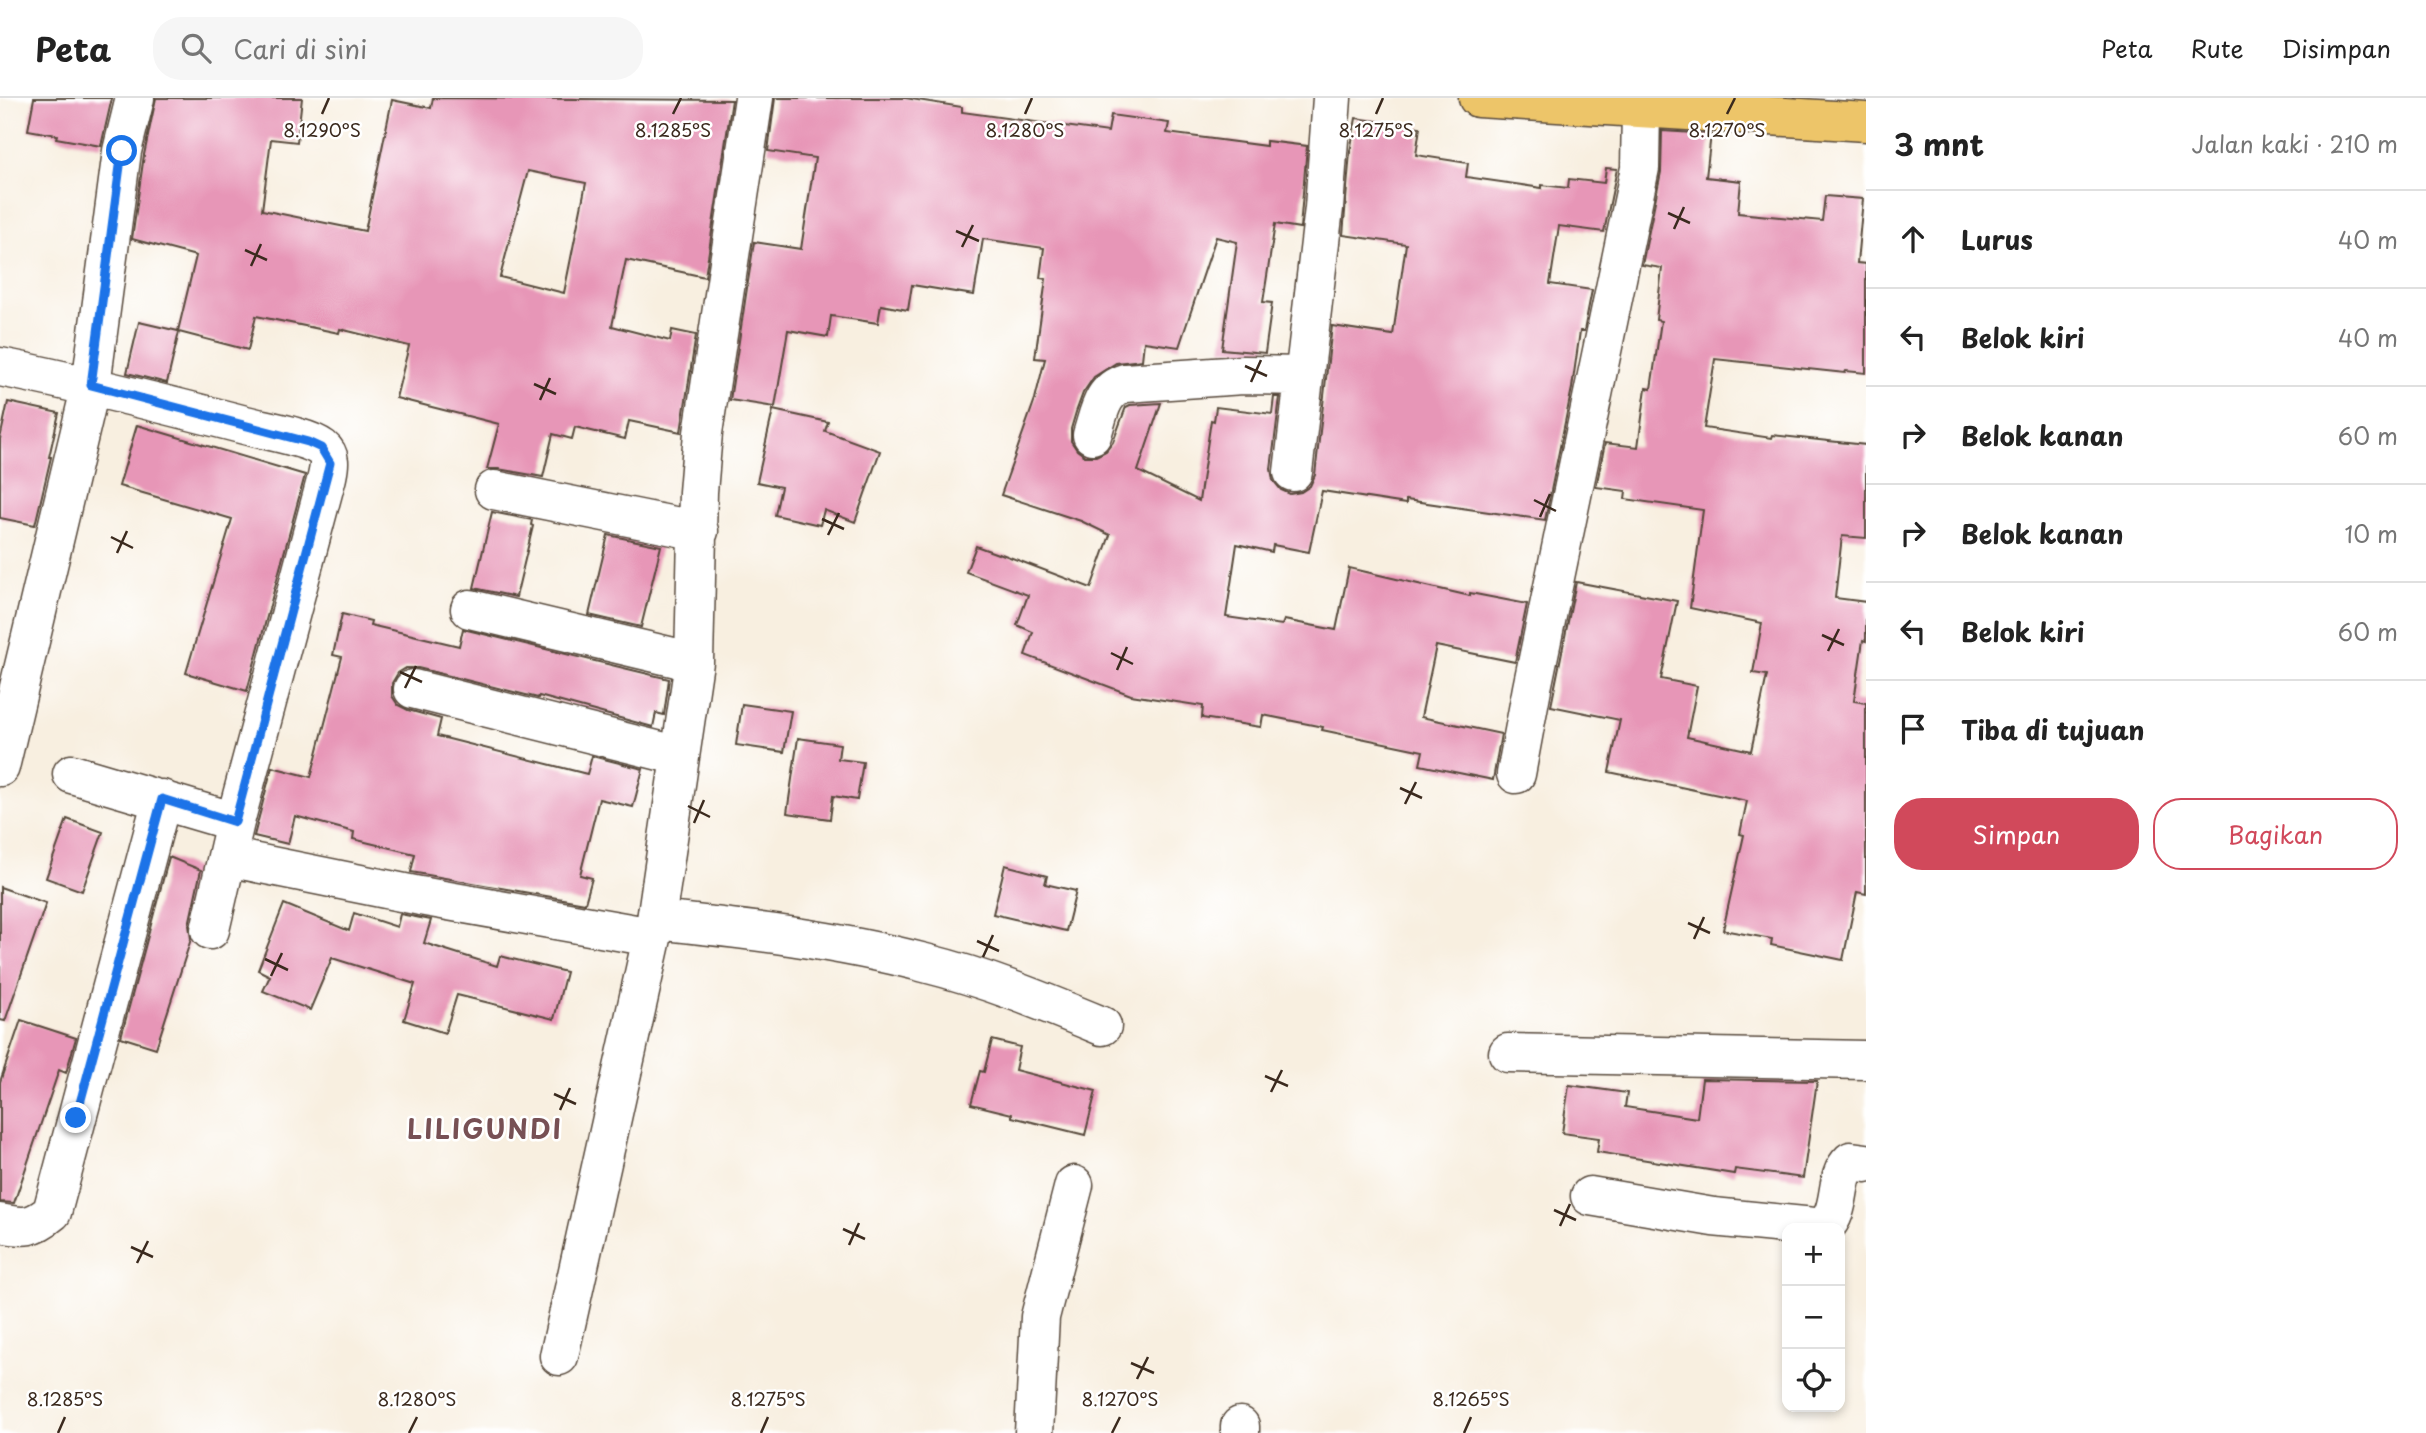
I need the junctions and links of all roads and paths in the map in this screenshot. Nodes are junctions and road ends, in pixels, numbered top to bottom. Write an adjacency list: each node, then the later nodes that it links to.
1 (135, 98): 10 (street)
2 (754, 98): 14 (street)
3 (1332, 98): 9 (street)
4 (1478, 98): 5 (highway)
5 (1527, 100): 6 (highway)
6 (1641, 108): 7 (highway); 21 (street)
7 (1866, 122)
8 (0, 367): 10 (street)
9 (1304, 376): 11 (street); 12 (street)
10 (91, 385): 19 (street); 23 (street)
11 (1092, 435)
12 (1293, 472)
13 (494, 490): 14 (street)
14 (699, 531): 16 (street)
15 (470, 609): 16 (street)
16 (694, 662): 18 (street)
17 (413, 688): 18 (street)
18 (680, 756): 24 (street)
19 (0, 767)
20 (72, 774): 22 (street)
21 (1516, 774)
22 (162, 799): 23 (street); 32 (street)
23 (231, 840): 24 (street); 25 (street)
24 (654, 929): 26 (street); 33 (street)
25 (210, 930)
26 (1102, 1026)
27 (1508, 1053): 28 (street)
28 (1866, 1060)
29 (1866, 1163): 31 (street)
30 (1074, 1185): 34 (street)
31 (1590, 1196)
32 (0, 1223)
33 (559, 1356)
34 (1034, 1433)

